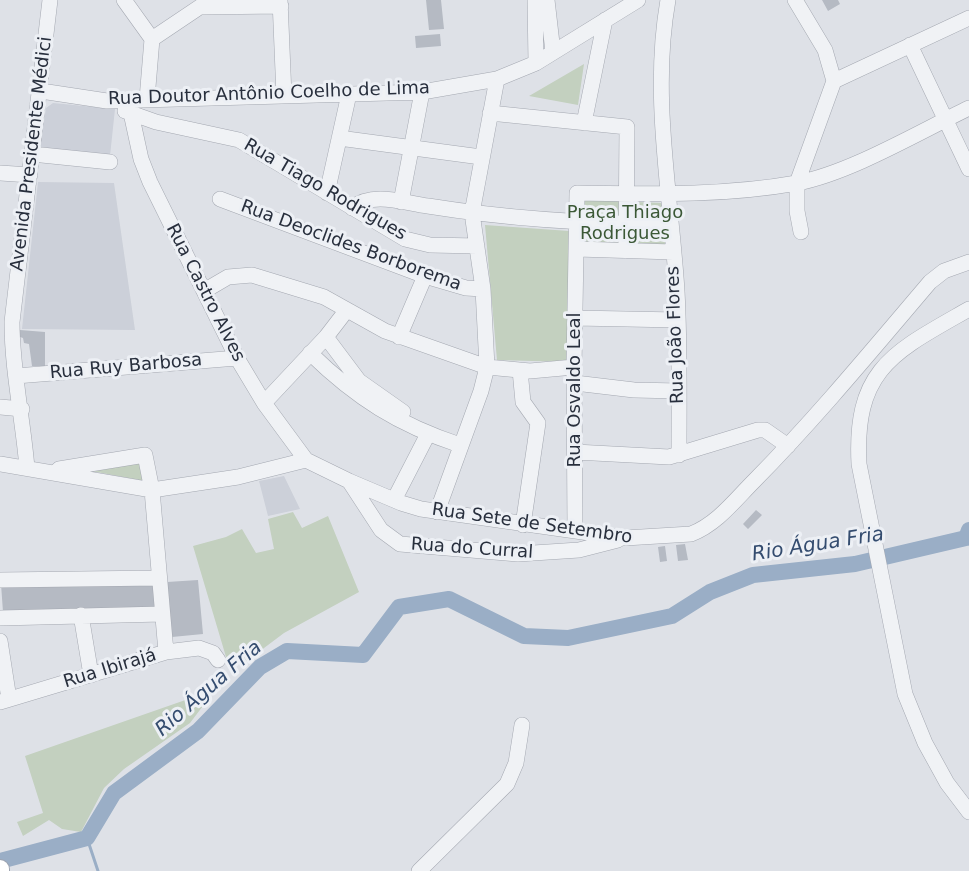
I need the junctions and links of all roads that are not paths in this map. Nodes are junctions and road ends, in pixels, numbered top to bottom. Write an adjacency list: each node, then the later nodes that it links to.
1 (124, 0): 12 (street)
2 (535, 0): 15 (street)
3 (547, 0): 14 (street)
4 (638, 0): 11 (street)
5 (668, 0): 40 (street, Rua João Flores)
6 (795, 0): 17 (street)
7 (49, 2): 18 (street, Avenida Presidente Médici)
8 (281, 3): 9 (street); 21 (street)
9 (205, 4): 12 (street)
10 (969, 18): 13 (street)
11 (605, 20): 14 (street, Rua Doutor Antônio Coelho de Lima); 28 (street)
12 (152, 39): 22 (street)
13 (910, 45): 17 (street); 27 (street)
14 (553, 52): 15 (street, Rua Doutor Antônio Coelho de Lima)
15 (536, 63): 16 (street, Rua Doutor Antônio Coelho de Lima)
16 (497, 79): 19 (street, Rua Doutor Antônio Coelho de Lima); 26 (street)
17 (834, 81): 37 (street)
18 (41, 91): 23 (street, Rua Doutor Antônio Coelho de Lima); 31 (street, Avenida Presidente Médici)
19 (422, 92): 20 (street, Rua Doutor Antônio Coelho de Lima); 30 (street)
20 (349, 94): 21 (street, Rua Doutor Antônio Coelho de Lima); 29 (street)
21 (284, 96): 22 (street, Rua Doutor Antônio Coelho de Lima)
22 (147, 99): 23 (street, Rua Doutor Antônio Coelho de Lima)
23 (107, 101): 25 (street, Rua Tiago Rodrigues)
24 (969, 108): 27 (street)
25 (131, 113): 38 (street, Rua Tiago Rodrigues); 56 (street, Rua Castro Alves)
26 (490, 113): 28 (street); 32 (street)
27 (946, 119): 34 (street); 37 (street)
28 (584, 123): 39 (street)
29 (339, 138): 30 (street); 38 (street)
30 (410, 147): 32 (street); 42 (street)
31 (32, 154): 33 (street); 36 (street, Avenida Presidente Médici)
32 (481, 157): 44 (street)
33 (110, 162)
34 (969, 170)
35 (0, 173): 36 (street)
36 (30, 175): 69 (street, Avenida Presidente Médici)
37 (797, 183): 40 (street); 48 (street)
38 (327, 193): 43 (street, Rua Tiago Rodrigues)
39 (626, 194): 40 (street); 45 (street); 46 (street)
40 (669, 196): 47 (street, Rua João Flores)
41 (220, 199): 54 (street, Rua Deoclides Borborema)
42 (401, 202): 43 (street); 44 (street)
43 (352, 208): 49 (street, Rua Tiago Rodrigues)
44 (472, 213): 45 (street); 49 (street)
45 (577, 223): 46 (street); 50 (street)
46 (626, 224): 47 (street); 51 (street)
47 (670, 224): 52 (street, Rua João Flores)
48 (801, 231)
49 (477, 246): 55 (street)
50 (576, 249): 51 (street); 59 (street, Rua Osvaldo Leal)
51 (626, 251): 52 (street)
52 (673, 252): 60 (street, Rua João Flores)
53 (969, 262): 65 (street, Rua Sete de Setembro)
54 (425, 276): 55 (street, Rua Deoclides Borborema); 62 (street)
55 (483, 289): 66 (street)
56 (204, 291): 58 (street); 64 (street, Rua Castro Alves)
57 (969, 309): 70 (street)
58 (346, 311): 61 (street); 62 (street)
59 (575, 318): 60 (street); 67 (street, Rua Osvaldo Leal)
60 (678, 320): 72 (street, Rua João Flores)
61 (326, 337): 63 (street); 77 (street)
62 (399, 337): 66 (street)
63 (310, 353): 73 (street); 76 (street)
64 (237, 358): 69 (street, Rua Ruy Barbosa); 73 (street, Rua Castro Alves)
65 (857, 366): 70 (street); 78 (street, Rua Sete de Setembro)
66 (487, 367): 68 (street); 77 (street)
67 (574, 367): 68 (street); 71 (street, Rua Osvaldo Leal)
68 (520, 370): 89 (street)
69 (16, 376): 75 (street, Avenida Presidente Médici)
70 (874, 381): 103 (street)
71 (575, 383): 72 (street); 79 (street, Rua Osvaldo Leal)
72 (678, 391): 80 (street, Rua João Flores)
73 (264, 403): 81 (street, Rua Castro Alves)
74 (0, 407): 75 (street)
75 (22, 409): 83 (street, Avenida Presidente Médici)
76 (428, 434): 77 (street); 87 (street)
77 (461, 443): 88 (street)
78 (788, 446): 80 (street); 91 (street, Rua Sete de Setembro)
79 (575, 452): 80 (street); 90 (street, Rua Osvaldo Leal)
80 (679, 455)
81 (306, 460): 85 (street, Rua Sete de Setembro); 86 (street)
82 (0, 464): 83 (street)
83 (27, 468): 84 (street)
84 (51, 471): 86 (street); 86 (street)
85 (349, 482): 87 (street, Rua Sete de Setembro); 91 (street, Rua do Curral)
86 (152, 490): 92 (street)
87 (394, 500): 88 (street, Rua Sete de Setembro)
88 (437, 512): 89 (street, Rua Sete de Setembro)
89 (523, 525): 90 (street, Rua Sete de Setembro)
90 (575, 531): 91 (street, Rua Sete de Setembro)
91 (625, 538)
92 (159, 578): 93 (street); 94 (street)
93 (0, 580)
94 (162, 614): 95 (street); 98 (street)
95 (81, 615): 96 (street); 100 (street)
96 (0, 618)
97 (0, 641): 101 (street)
98 (166, 652): 99 (street, Rua Ibirajá); 100 (street, Rua Ibirajá)
99 (218, 660)
100 (91, 675): 101 (street, Rua Ibirajá)
101 (4, 701)
102 (522, 725): 104 (street)
103 (969, 812)
104 (419, 871)

